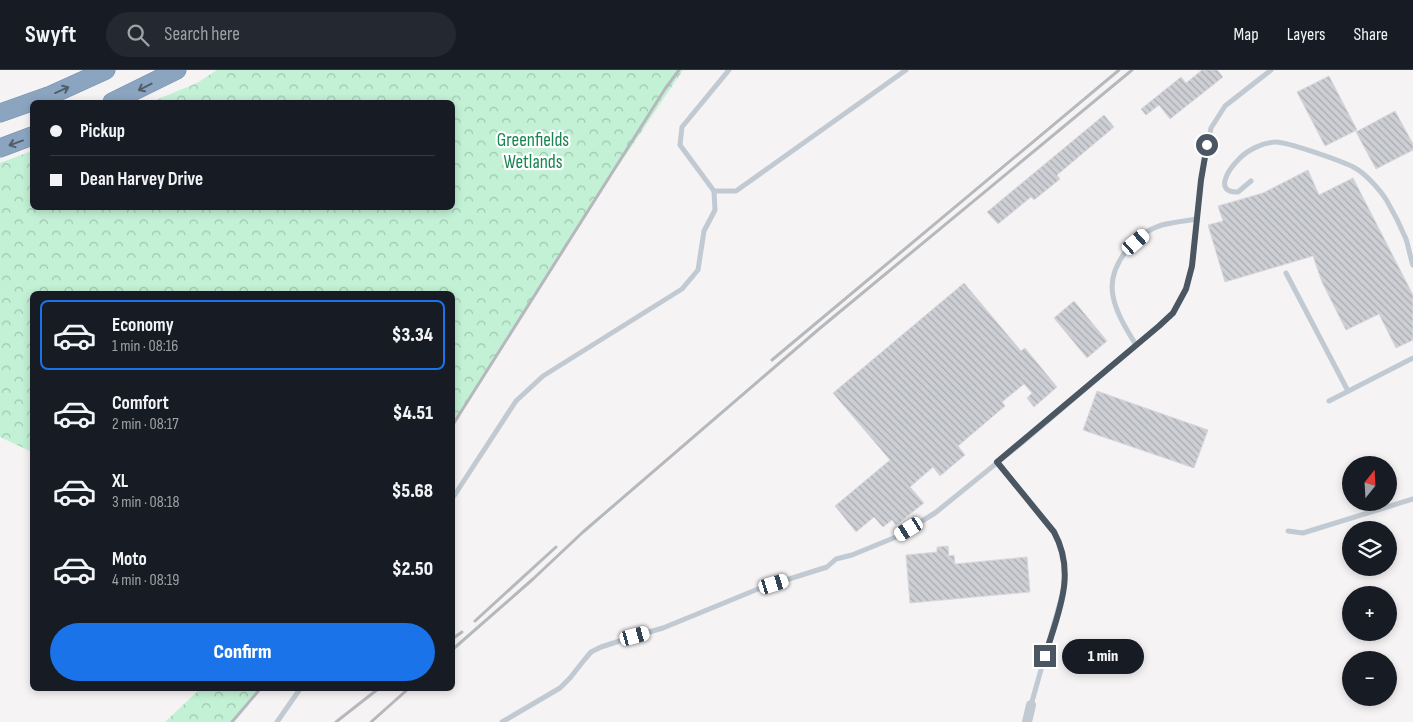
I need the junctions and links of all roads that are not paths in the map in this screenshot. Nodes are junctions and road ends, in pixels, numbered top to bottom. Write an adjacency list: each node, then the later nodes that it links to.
1 (106, 70): 6 (highway, one-way to 1)
2 (177, 70): 7 (highway, one-way to 7)
3 (730, 70): 13 (lane)
4 (906, 70): 13 (lane)
5 (1271, 70): 14 (lane)
6 (37, 100)
7 (116, 100)
8 (30, 102): 9 (highway, one-way to 8)
9 (0, 113)
10 (30, 137): 11 (highway, one-way to 11)
11 (0, 148)
12 (1251, 181): 15 (lane)
13 (714, 191): 22 (lane)
14 (1196, 219): 17 (lane); 17 (lane)
15 (1413, 265)
16 (1286, 273): 19 (lane)
17 (1136, 345): 21 (lane)
18 (1413, 358): 19 (lane)
19 (1348, 391): 20 (lane)
20 (1329, 401)
21 (997, 462): 26 (lane); 28 (lane)
22 (455, 494)
23 (1413, 499): 24 (lane)
24 (1288, 531)
25 (299, 691): 27 (lane)
26 (1032, 705): 29 (street)
27 (277, 722)
28 (502, 722)
29 (1027, 722)

